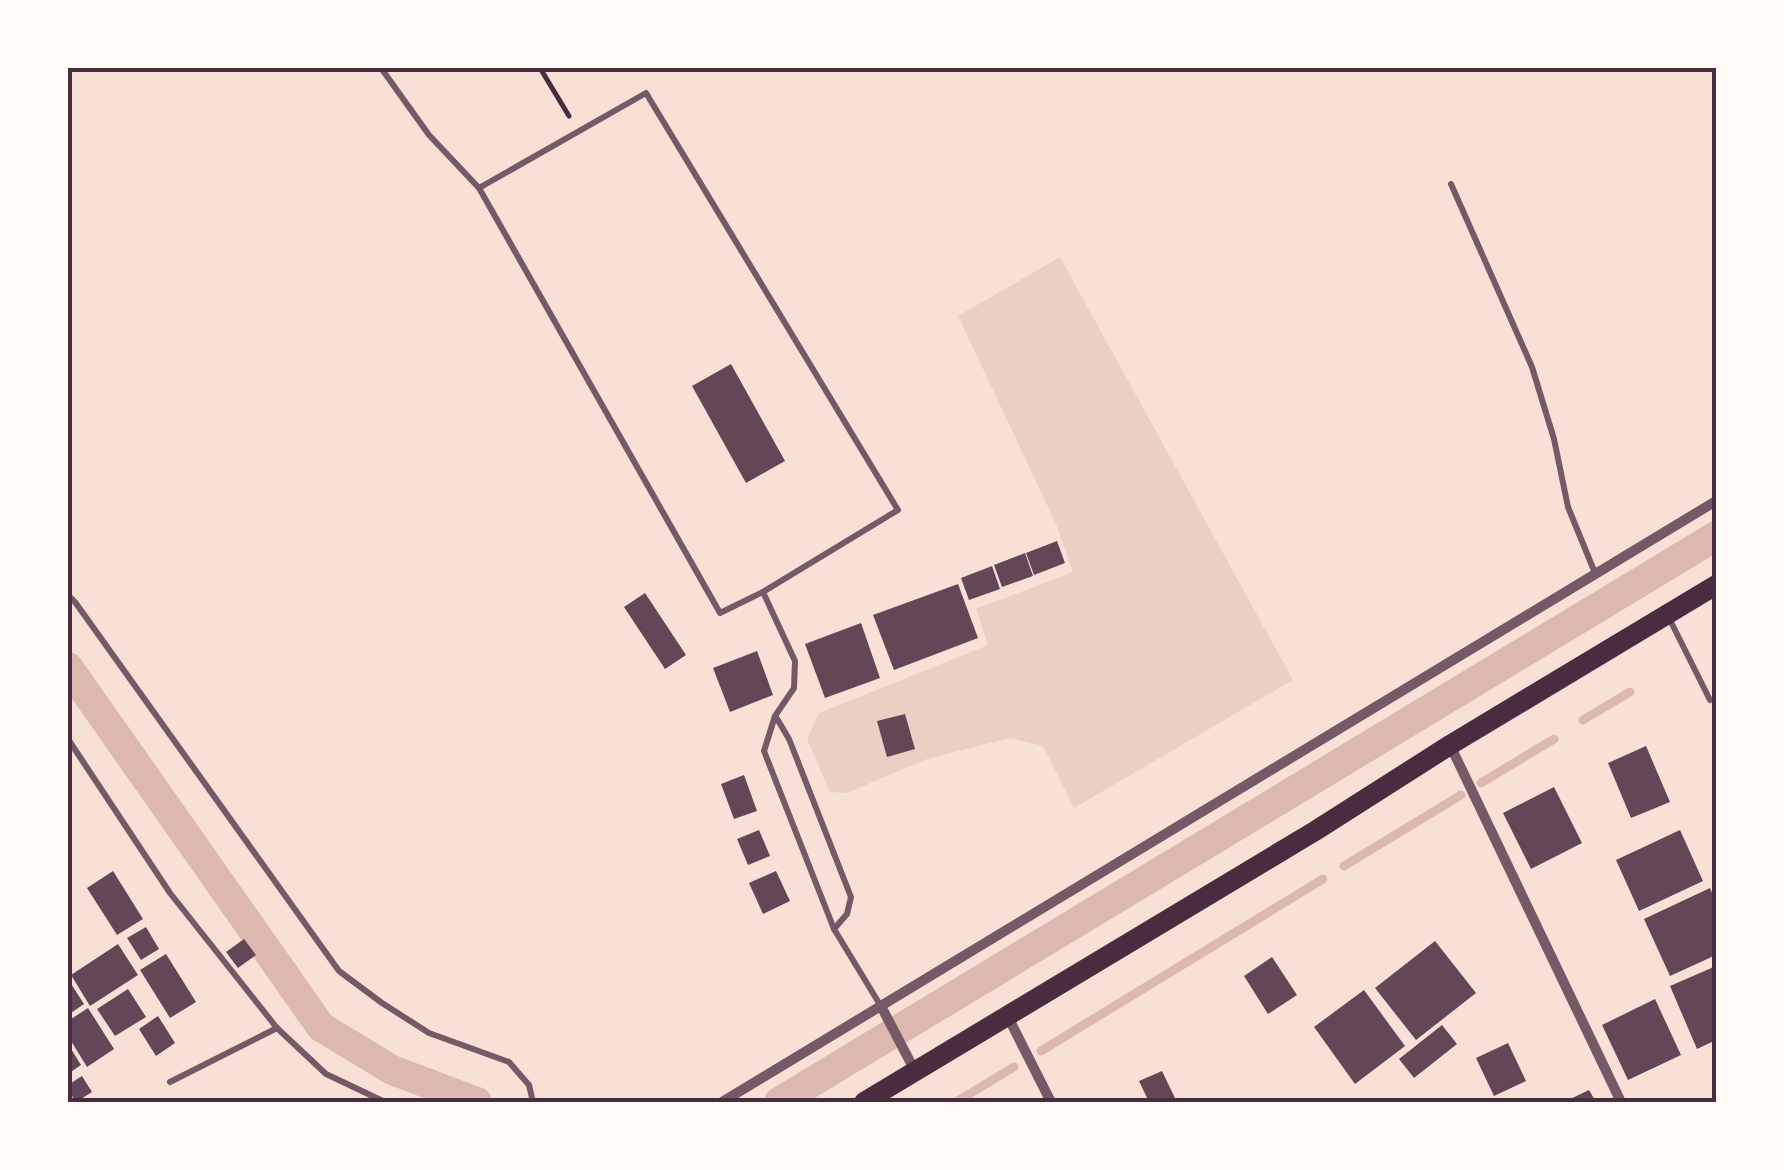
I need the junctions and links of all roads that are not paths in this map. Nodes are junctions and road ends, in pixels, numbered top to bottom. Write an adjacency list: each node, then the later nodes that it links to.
1 (381, 68): 3 (lane)
2 (1451, 184): 5 (lane)
3 (479, 188): 7 (lane); 7 (lane)
4 (1716, 500): 5 (street)
5 (1595, 574): 15 (street)
6 (1716, 584): 9 (main road)
7 (763, 592): 11 (lane)
8 (68, 595): 21 (lane)
9 (1667, 614): 10 (lane); 13 (main road)
10 (1710, 700)
11 (775, 716): 14 (lane); 14 (lane)
12 (68, 739): 17 (lane)
13 (1450, 745): 16 (main road); 25 (street)
14 (834, 929): 15 (lane)
15 (882, 1008): 18 (street); 22 (street)
16 (1008, 1016): 18 (main road); 24 (street)
17 (277, 1028): 19 (lane); 20 (lane)
18 (910, 1062): 23 (main road)
19 (170, 1082)
20 (385, 1102)
21 (532, 1102)
22 (722, 1102)
23 (864, 1102)
24 (1051, 1102)
25 (1621, 1102)

